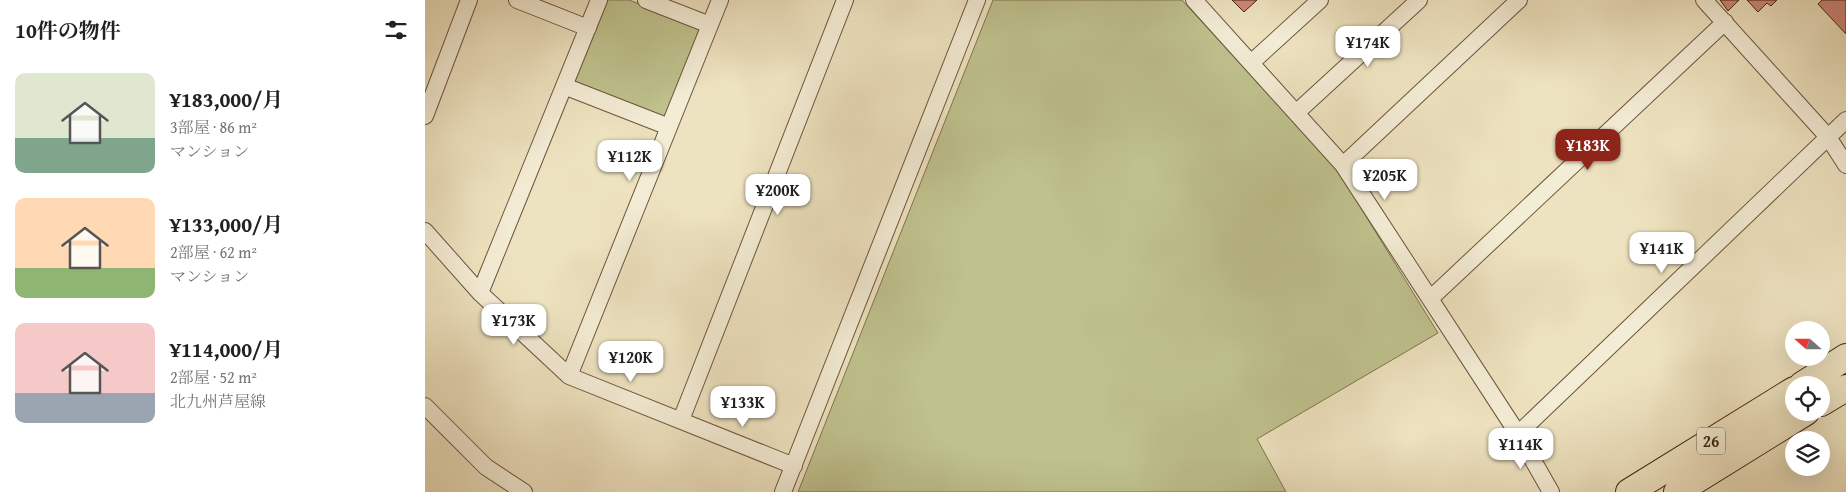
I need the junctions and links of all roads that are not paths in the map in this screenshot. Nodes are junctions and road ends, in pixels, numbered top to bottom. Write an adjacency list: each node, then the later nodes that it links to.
1 (469, 0): 19 (street)
2 (517, 0): 15 (street)
3 (599, 0): 15 (street)
4 (646, 0): 14 (street)
5 (720, 0): 14 (street)
6 (845, 0): 35 (street)
7 (977, 0): 38 (street)
8 (1194, 0): 16 (street)
9 (1320, 0): 16 (street)
10 (1419, 0): 18 (street)
11 (1519, 0): 23 (street)
12 (1704, 0): 13 (street)
13 (1725, 22): 22 (street); 27 (street)
14 (710, 25): 21 (street)
15 (588, 28): 17 (street)
16 (1251, 63): 18 (street)
17 (564, 86): 21 (street); 26 (street)
18 (1296, 113): 23 (street)
19 (425, 116)
20 (1846, 120): 22 (street)
21 (669, 127): 29 (street)
22 (1828, 137): 24 (street); 37 (street)
23 (1343, 165): 27 (street)
24 (1846, 165)
25 (425, 231): 26 (street)
26 (480, 293): 29 (street)
27 (1431, 298): 37 (street)
28 (1846, 358): 30 (main road)
29 (569, 376): 35 (street)
30 (1817, 376)
31 (1846, 388): 33 (main road)
32 (1785, 396): 42 (main road, 26)
33 (1830, 398)
34 (425, 406): 39 (street)
35 (681, 420): 38 (street)
36 (1791, 421): 43 (main road, 26)
37 (1518, 434): 41 (street)
38 (794, 466): 40 (street)
39 (524, 492)
40 (783, 492)
41 (1551, 492)
42 (1629, 492)
43 (1677, 492)

